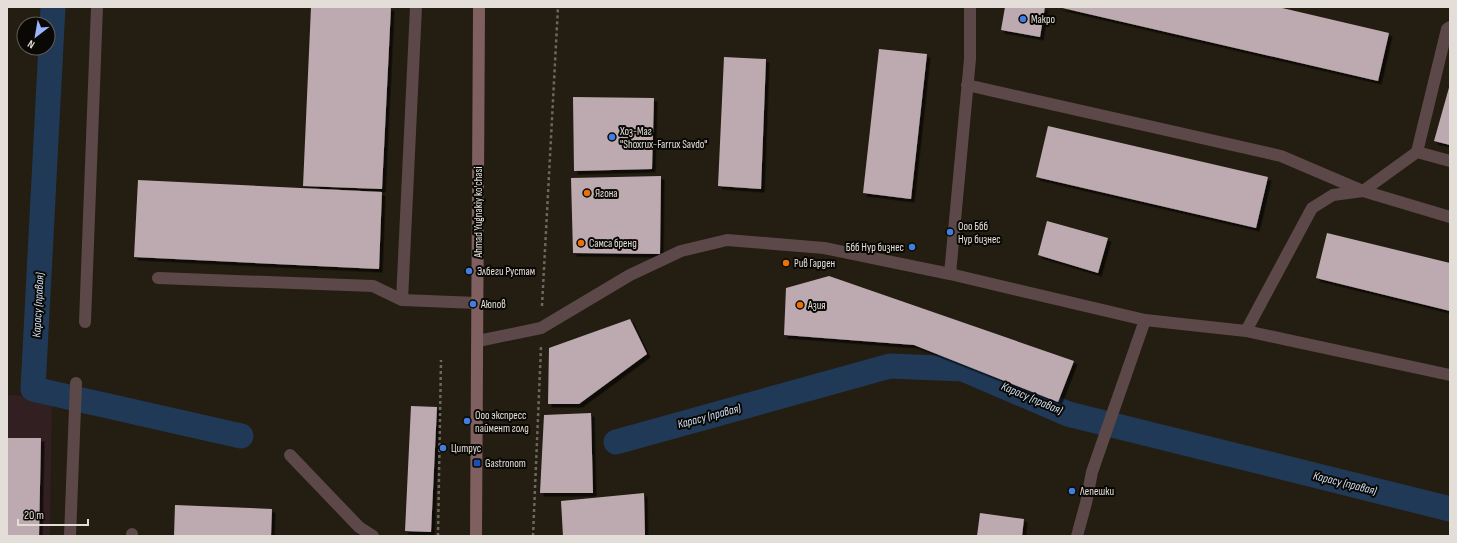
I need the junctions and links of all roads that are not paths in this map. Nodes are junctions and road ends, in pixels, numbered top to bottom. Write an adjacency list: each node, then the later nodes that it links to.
1 (97, 7): 16 (street)
2 (416, 7): 13 (street)
3 (479, 7): 14 (street, Ahmad Yugnakiy ko'chasi)
4 (970, 7): 6 (street)
5 (1450, 27): 7 (street)
6 (968, 85): 9 (street); 11 (street)
7 (1417, 152): 8 (street); 9 (street)
8 (1450, 161)
9 (1363, 191): 10 (street); 17 (street)
10 (1450, 217)
11 (950, 274): 15 (street); 18 (street)
12 (158, 278): 13 (street)
13 (402, 300): 14 (street)
14 (477, 303): 18 (street, Ahmad Yugnakiy ko'chasi)
15 (1145, 320): 17 (street); 25 (street)
16 (85, 322)
17 (1246, 331): 19 (street)
18 (478, 341): 24 (street, Ahmad Yugnakiy ko'chasi)
19 (1450, 375)
20 (76, 383): 22 (street)
21 (290, 455): 23 (street)
22 (70, 536)
23 (373, 536)
24 (476, 536)
25 (1077, 536)

